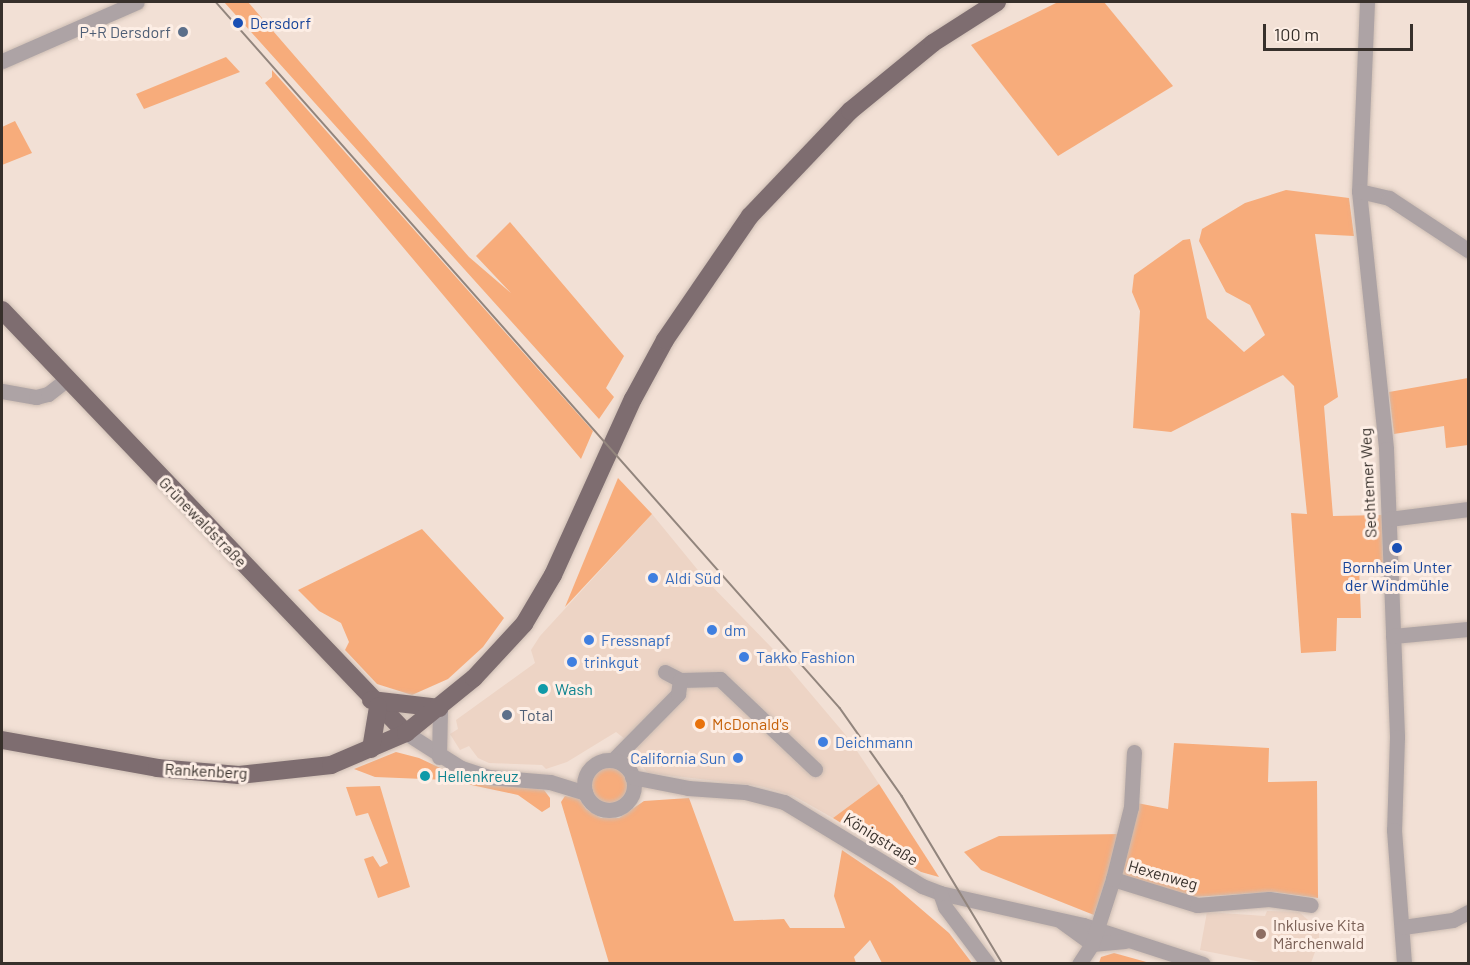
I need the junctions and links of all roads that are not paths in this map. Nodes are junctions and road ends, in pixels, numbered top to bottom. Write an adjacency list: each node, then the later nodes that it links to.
1 (137, 2): 4 (street)
2 (997, 2): 17 (main road, Rankenberg)
3 (1367, 2): 5 (street, Sechtemer Weg)
4 (2, 62)
5 (1359, 190): 6 (street); 11 (street, Sechtemer Weg)
6 (1468, 250)
7 (2, 310): 8 (main road, Grünewaldstraße)
8 (67, 379): 9 (street); 16 (main road, Grünewaldstraße)
9 (2, 391)
10 (1468, 509): 11 (street)
11 (1389, 519): 13 (street, Sechtemer Weg)
12 (1468, 628): 13 (street)
13 (1393, 636): 35 (street, Sechtemer Weg)
14 (665, 672): 15 (street)
15 (681, 680): 23 (street); 24 (street)
16 (374, 703): 17 (main road); 18 (main road, Grünewaldstraße); 20 (main road)
17 (440, 708): 18 (main road, Rankenberg); 22 (street)
18 (406, 734): 20 (main road, Rankenberg); 22 (street, Königstraße)
19 (2, 740): 20 (main road, Rankenberg)
20 (371, 749)
21 (1134, 752): 30 (street, Hexenweg)
22 (438, 757): 26 (street, Königstraße)
23 (624, 768): 25 (street, Königstraße); 27 (street, Königstraße); 29 (street)
24 (815, 769)
25 (586, 776): 26 (street, Königstraße); 28 (street)
26 (550, 782): 28 (street, Königstraße)
27 (688, 788): 29 (street, Königstraße); 31 (street, Königstraße)
28 (585, 793): 29 (street, Königstraße)
29 (631, 796)
30 (1113, 879): 32 (street, Hexenweg); 36 (street, Hexenweg)
31 (940, 893): 34 (street, Königstraße); 39 (street)
32 (1311, 905)
33 (1468, 912): 35 (street)
34 (1058, 920): 36 (street, Königstraße); 38 (street, Königstraße)
35 (1403, 927): 42 (street, Sechtemer Weg)
36 (1096, 928): 37 (street, Königstraße); 38 (street, Hexenweg)
37 (1128, 941): 38 (street, Königstraße); 41 (street, Königstraße)
38 (1092, 944): 40 (street, Hexenweg)
39 (988, 963)
40 (1080, 963)
41 (1203, 963)
42 (1404, 963)

